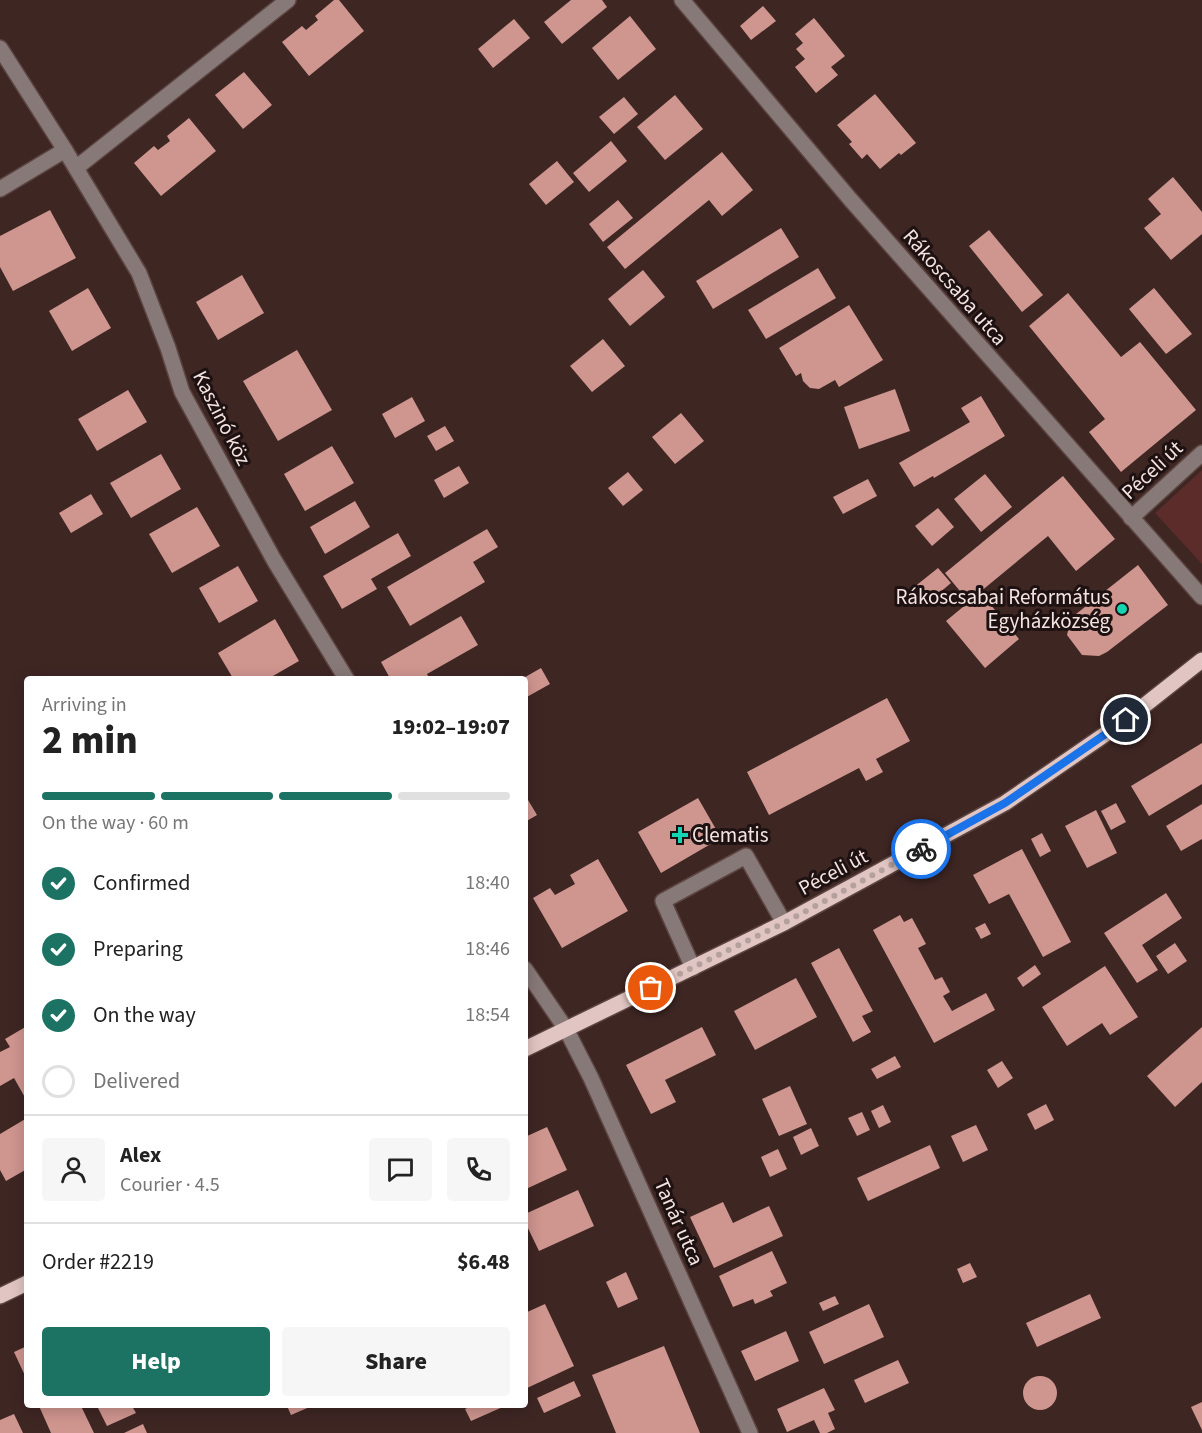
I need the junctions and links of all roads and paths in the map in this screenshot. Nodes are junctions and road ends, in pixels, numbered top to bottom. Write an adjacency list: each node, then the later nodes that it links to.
1 (288, 0): 5 (street)
2 (681, 0): 8 (street, Rákoscsaba utca)
3 (0, 48): 4 (street, Kaszinó köz)
4 (65, 150): 5 (street, Kaszinó köz); 6 (street)
5 (76, 168): 11 (street, Kaszinó köz)
6 (0, 189)
7 (1202, 453): 8 (street, Péceli út)
8 (1131, 518): 9 (street, Rákoscsaba utca)
9 (1202, 597)
10 (1202, 660): 12 (main road, Péceli út)
11 (345, 676)
12 (784, 923): 13 (main road, Péceli út); 13 (street)
13 (693, 968): 15 (main road, Péceli út)
14 (528, 973): 15 (street)
15 (566, 1029): 16 (main road, Péceli út); 19 (street, Tanár utca)
16 (528, 1048)
17 (24, 1284): 18 (main road)
18 (0, 1296)
19 (750, 1433)

